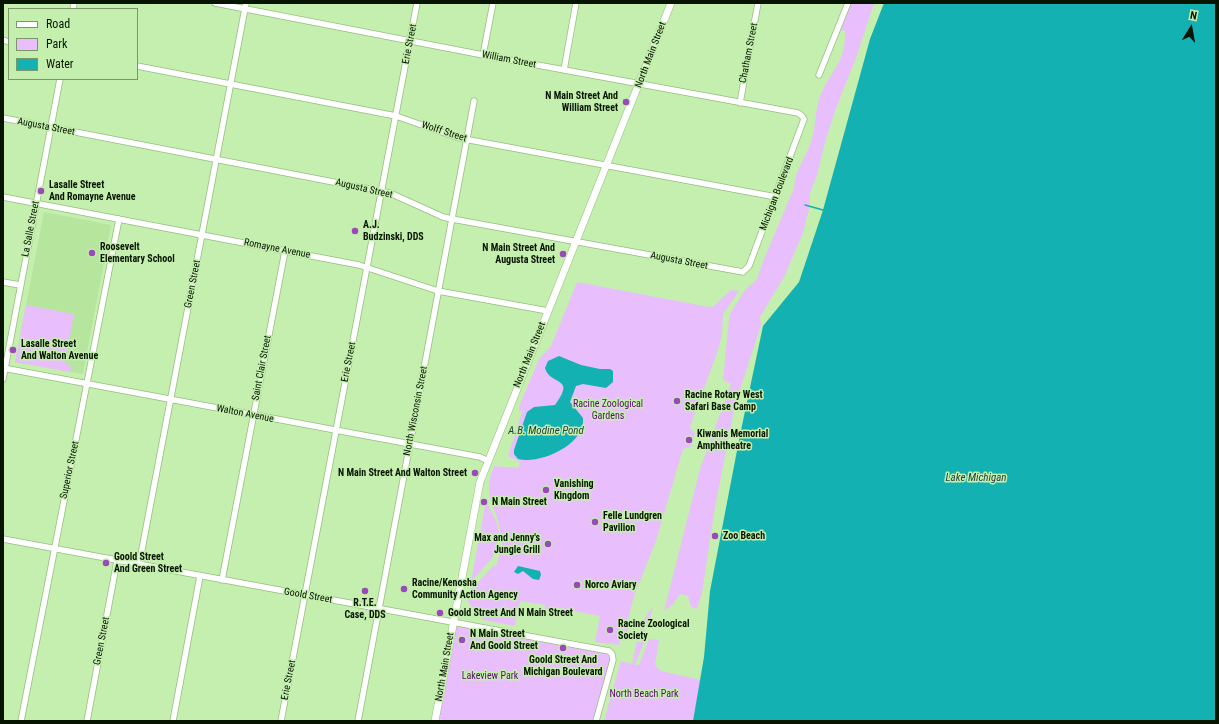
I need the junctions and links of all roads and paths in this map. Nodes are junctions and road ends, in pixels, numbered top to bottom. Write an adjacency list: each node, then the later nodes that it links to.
1 (214, 3): 8 (street, William Street)
2 (417, 3): 9 (street, Erie Street)
3 (493, 3): 10 (street)
4 (576, 3): 12 (street)
5 (670, 3): 16 (main road, North Main Street)
6 (758, 3): 18 (street, Chatham Street)
7 (848, 3): 13 (street)
8 (245, 6): 9 (street, William Street); 15 (street, Green Street)
9 (410, 40): 10 (street, William Street); 19 (street, Erie Street)
10 (483, 55): 12 (street, William Street)
11 (138, 66): 15 (street, Wolff Street)
12 (564, 70): 16 (street, William Street)
13 (819, 75)
14 (60, 80): 22 (street, La Salle Street)
15 (230, 84): 19 (street, Wolff Street); 24 (street, Green Street)
16 (640, 84): 18 (street, William Street); 25 (main road, North Main Street)
17 (474, 101): 23 (street, North Wisconsin Street)
18 (740, 103): 20 (street, William Street)
19 (396, 116): 23 (street, Wolff Street); 26 (street, Erie Street)
20 (802, 116): 28 (street, Michigan Boulevard)
21 (3, 118): 22 (street, Augusta Street)
22 (51, 128): 24 (street, Augusta Street); 29 (street, La Salle Street)
23 (467, 140): 25 (street, Wolff Street); 31 (street, North Wisconsin Street)
24 (216, 160): 26 (street, Augusta Street); 32 (street, Green Street)
25 (607, 165): 28 (street, Wolff Street); 33 (main road, North Main Street)
26 (382, 191): 31 (street, Augusta Street); 35 (street, Erie Street)
27 (3, 197): 29 (street, Romayne Avenue)
28 (776, 197): 36 (street, Michigan Boulevard)
29 (36, 203): 30 (street, Romayne Avenue); 38 (street, La Salle Street)
30 (119, 219): 32 (street, Romayne Avenue); 43 (street, Superior Street)
31 (452, 219): 33 (street, Augusta Street); 39 (street, North Wisconsin Street)
32 (202, 235): 34 (street, Romayne Avenue); 44 (street, Green Street)
33 (576, 242): 36 (street, Augusta Street); 40 (main road, North Main Street)
34 (285, 251): 35 (street, Romayne Avenue); 45 (street, Saint Clair Street)
35 (367, 267): 39 (street, Romayne Avenue); 46 (street, Erie Street)
36 (746, 271)
37 (3, 282): 38 (street)
38 (20, 286): 41 (street, La Salle Street)
39 (438, 291): 40 (street, Romayne Avenue); 47 (street, North Wisconsin Street)
40 (548, 311): 48 (main road, North Main Street)
41 (4, 368): 42 (street, La Salle Street); 43 (street, Walton Avenue)
42 (3, 379)
43 (88, 384): 44 (street, Walton Avenue); 50 (street, Superior Street)
44 (171, 400): 45 (street, Walton Avenue); 52 (street, Green Street)
45 (253, 415): 46 (street, Walton Avenue); 54 (street, Saint Clair Street)
46 (336, 431): 47 (street, Walton Avenue); 55 (street, Erie Street)
47 (410, 444): 48 (street, Walton Avenue); 56 (street, North Wisconsin Street)
48 (488, 461): 57 (main road, North Main Street)
49 (3, 539): 50 (street, Goold Street)
50 (54, 549): 51 (street, Goold Street); 58 (street, Superior Street)
51 (117, 561): 52 (street, Goold Street); 59 (street, Green Street)
52 (140, 565): 53 (street, Goold Street)
53 (200, 576): 54 (street, Goold Street); 60 (street)
54 (222, 580): 55 (street, Goold Street)
55 (305, 596): 56 (street, Goold Street); 61 (street, Erie Street)
56 (379, 609): 57 (street, Goold Street); 62 (street, North Wisconsin Street)
57 (453, 623): 63 (main road, North Main Street); 64 (street, Goold Street)
58 (21, 721)
59 (87, 721)
60 (173, 721)
61 (282, 721)
62 (358, 721)
63 (435, 721)
64 (596, 721)

